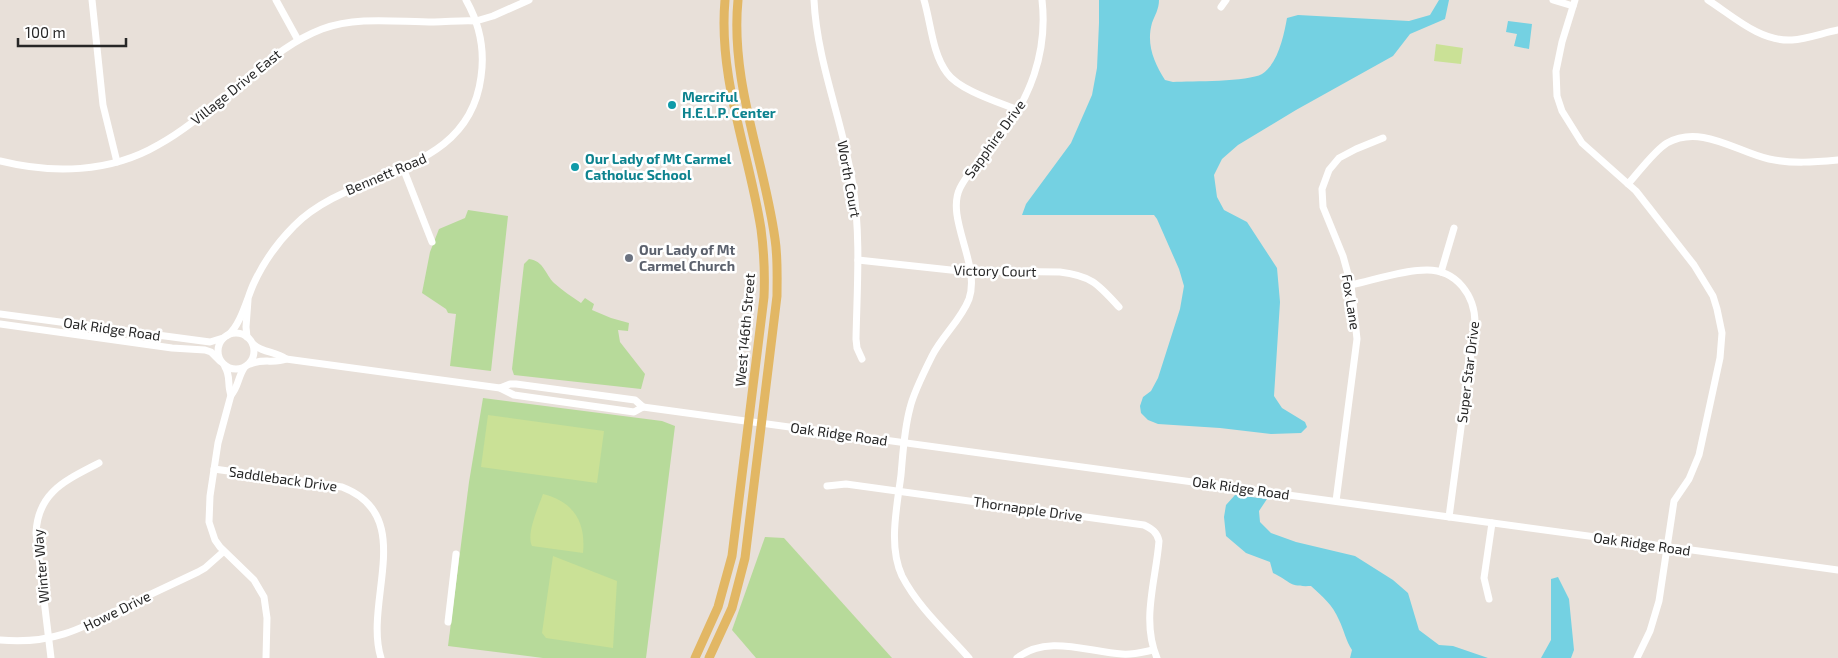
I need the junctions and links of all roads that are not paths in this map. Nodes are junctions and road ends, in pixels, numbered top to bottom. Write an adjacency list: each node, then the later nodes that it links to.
1 (92, 0): 22 (street)
2 (276, 0): 17 (street)
3 (466, 0): 15 (street, Bennett Road)
4 (529, 0): 15 (street, Village Drive East)
5 (726, 0): 45 (main road, West 146th Street)
6 (738, 0): 46 (main road, West 146th Street)
7 (814, 0): 27 (street, Worth Court)
8 (924, 0): 18 (street)
9 (1042, 0): 18 (street, Sapphire Drive)
10 (1226, 0): 14 (street)
11 (1553, 0): 13 (street)
12 (1708, 0): 16 (street)
13 (1574, 3): 24 (street)
14 (1221, 8)
15 (476, 21): 17 (street, Village Drive East); 23 (street, Bennett Road)
16 (1838, 30)
17 (298, 40): 22 (street, Village Drive East)
18 (1018, 110): 28 (street, Sapphire Drive)
19 (1383, 138): 30 (street, Fox Lane)
20 (0, 160): 22 (street, Village Drive East)
21 (1838, 160): 24 (street)
22 (117, 162)
23 (403, 168): 26 (street); 31 (street, Bennett Road)
24 (1628, 184): 55 (street)
25 (1454, 228): 29 (street)
26 (432, 242)
27 (858, 260): 28 (street, Victory Court); 38 (street, Worth Court)
28 (970, 272): 32 (street, Victory Court); 47 (street, Sapphire Drive)
29 (1441, 272): 30 (street); 53 (street, Super Star Drive)
30 (1351, 285): 52 (street, Fox Lane)
31 (248, 300): 35 (street, Bennett Road); 36 (street, Bennett Road)
32 (1119, 307)
33 (0, 314): 35 (street, Oak Ridge Road)
34 (0, 324): 40 (street, Oak Ridge Road)
35 (225, 336): 36 (street); 40 (street)
36 (247, 337): 37 (street)
37 (253, 344): 39 (street, Oak Ridge Road); 41 (street)
38 (862, 358)
39 (286, 359): 41 (street, Oak Ridge Road); 42 (street, Oak Ridge Road)
40 (222, 363): 41 (street); 43 (street)
41 (247, 366): 43 (street)
42 (500, 388): 44 (street, Oak Ridge Road); 44 (street, Oak Ridge Road)
43 (231, 395): 49 (street)
44 (643, 407): 45 (street, Oak Ridge Road)
45 (750, 421): 46 (street, Oak Ridge Road); 67 (main road, West 146th Street)
46 (762, 423): 47 (street, Oak Ridge Road); 68 (main road, West 146th Street)
47 (904, 442): 51 (street, Sapphire Drive); 52 (street, Oak Ridge Road)
48 (100, 463): 61 (street, Winter Way)
49 (214, 469): 56 (street); 66 (street, Saddleback Drive)
50 (827, 486): 51 (street, Thornapple Drive)
51 (899, 492): 63 (street, Thornapple Drive); 69 (street, Sapphire Drive)
52 (1336, 501): 53 (street, Oak Ridge Road)
53 (1449, 518): 54 (street, Oak Ridge Road)
54 (1492, 524): 55 (street, Oak Ridge Road); 59 (street)
55 (1667, 547): 58 (street, Oak Ridge Road); 72 (street)
56 (223, 552): 61 (street, Howe Drive); 65 (street)
57 (456, 554): 60 (street)
58 (1838, 570)
59 (1488, 599)
60 (448, 622)
61 (49, 639): 62 (street, Howe Drive); 64 (street, Winter Way)
62 (0, 640)
63 (1153, 650): 70 (street); 71 (street)
64 (51, 658)
65 (266, 658)
66 (381, 658)
67 (695, 658)
68 (709, 658)
69 (969, 658)
70 (1016, 658)
71 (1157, 658)
72 (1637, 658)

